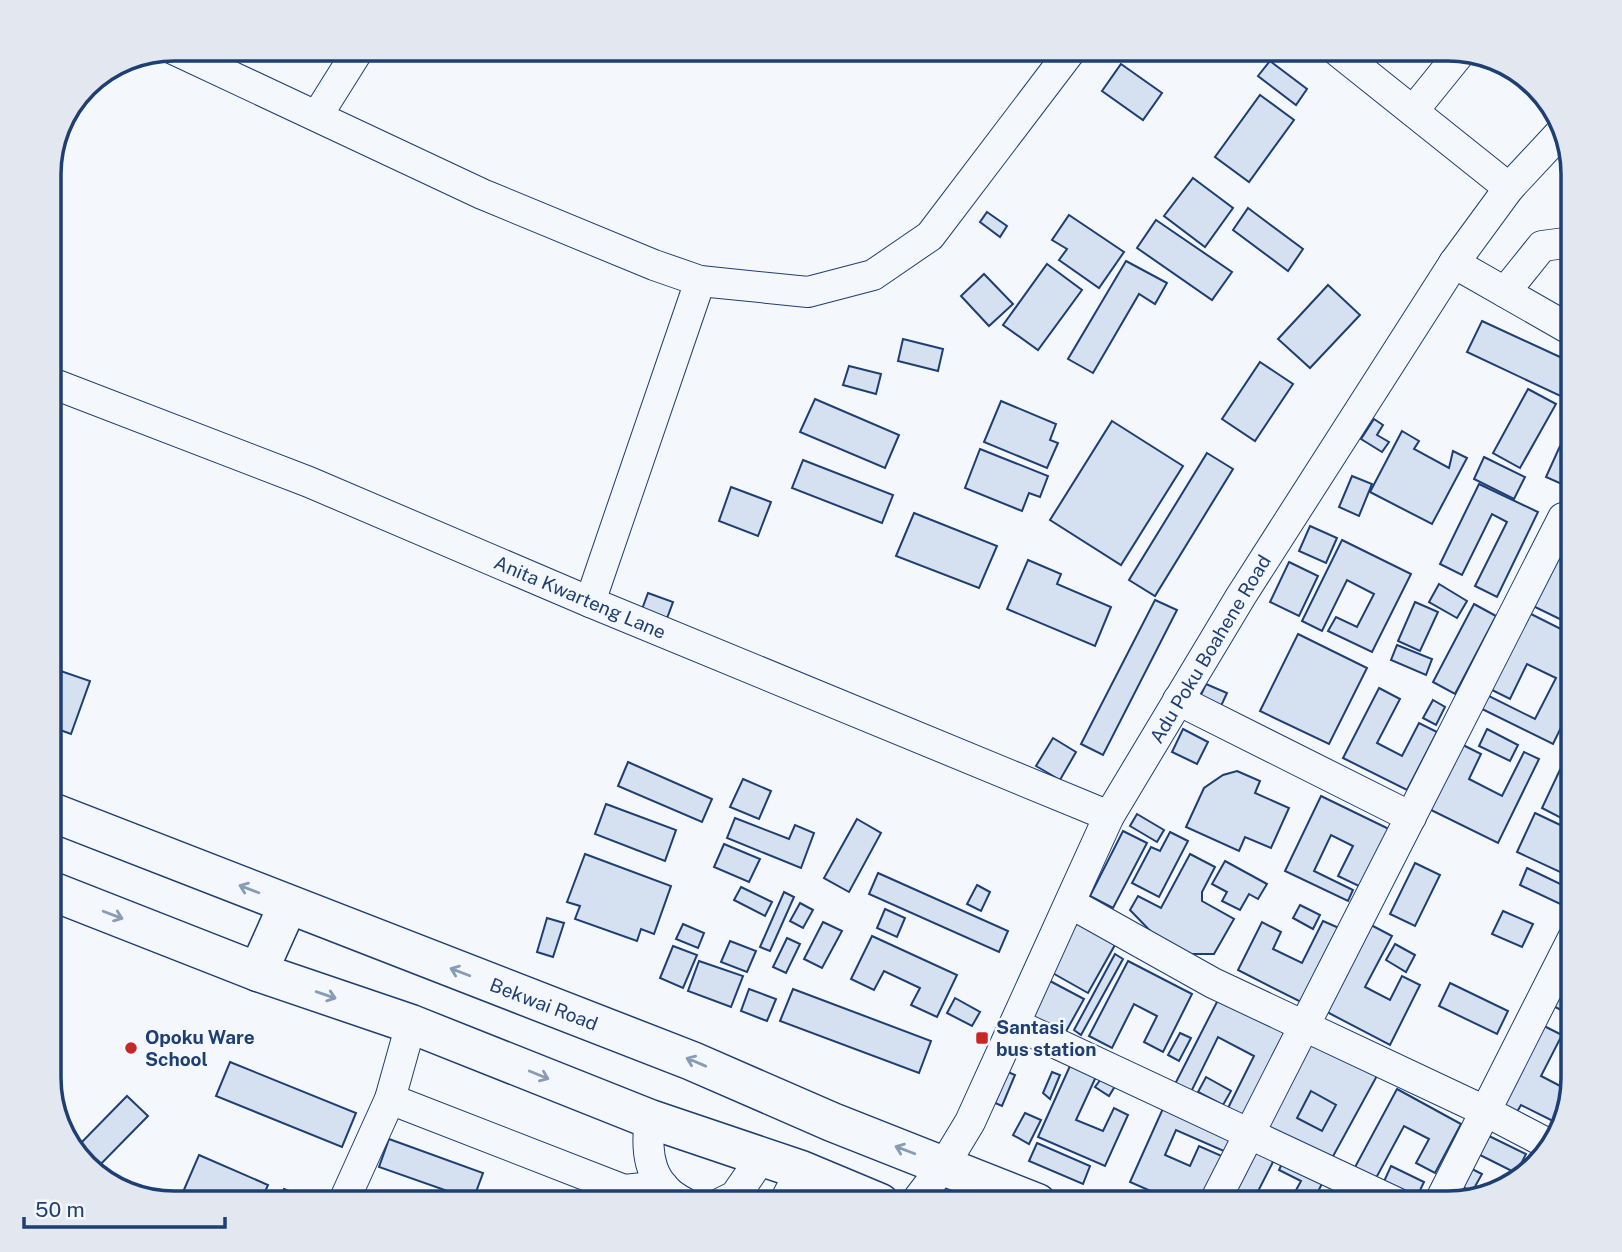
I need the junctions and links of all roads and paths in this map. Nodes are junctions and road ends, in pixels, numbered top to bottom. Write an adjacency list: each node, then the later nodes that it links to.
1 (197, 61): 7 (street)
2 (351, 61): 7 (street)
3 (1063, 61): 12 (street)
4 (1350, 61): 6 (street)
5 (1453, 61): 6 (street)
6 (1413, 111): 9 (street)
7 (317, 116): 12 (street)
8 (1555, 139): 9 (street, Adu Poku Boahene Road)
9 (1509, 188): 11 (street, Adu Poku Boahene Road)
10 (1561, 244): 13 (street)
11 (1454, 263): 13 (street); 18 (street, Adu Poku Boahene Road)
12 (700, 281): 17 (street)
13 (1505, 292): 14 (street)
14 (1561, 324)
15 (61, 387): 17 (street, Anita Kwarteng Lane)
16 (1561, 522): 21 (street)
17 (590, 602): 20 (street, Anita Kwarteng Lane)
18 (1178, 700): 20 (street, Adu Poku Boahene Road); 21 (street)
19 (61, 816): 24 (highway, Bekwai Road, one-way to 19)
20 (1109, 816): 23 (street, Adu Poku Boahene Road)
21 (1411, 817): 29 (street)
22 (61, 895): 26 (highway, one-way to 26)
23 (1070, 902): 28 (street, Adu Poku Boahene Road); 29 (street)
24 (288, 905): 26 (highway); 36 (highway, Bekwai Road, one-way to 24)
25 (1561, 962): 31 (street)
26 (258, 972): 27 (highway, one-way to 27)
27 (411, 1024): 30 (street); 32 (highway, one-way to 32)
28 (1015, 1024): 33 (street); 36 (street, Adu Poku Boahene Road)
29 (1304, 1026): 31 (street); 33 (street)
30 (390, 1099): 38 (street); 39 (street)
31 (1487, 1112): 34 (street); 47 (street)
32 (650, 1119): 35 (highway); 40 (street)
33 (1248, 1134): 45 (street); 46 (street)
34 (1541, 1140)
35 (762, 1157): 37 (highway); 41 (street)
36 (944, 1165): 43 (street, Adu Poku Boahene Road); 44 (highway, Bekwai Road)
37 (793, 1187): 42 (highway)
38 (348, 1191)
39 (641, 1191)
40 (670, 1191)
41 (739, 1191)
42 (815, 1191)
43 (924, 1191)
44 (1008, 1191)
45 (1220, 1191)
46 (1370, 1191)
47 (1444, 1191)

